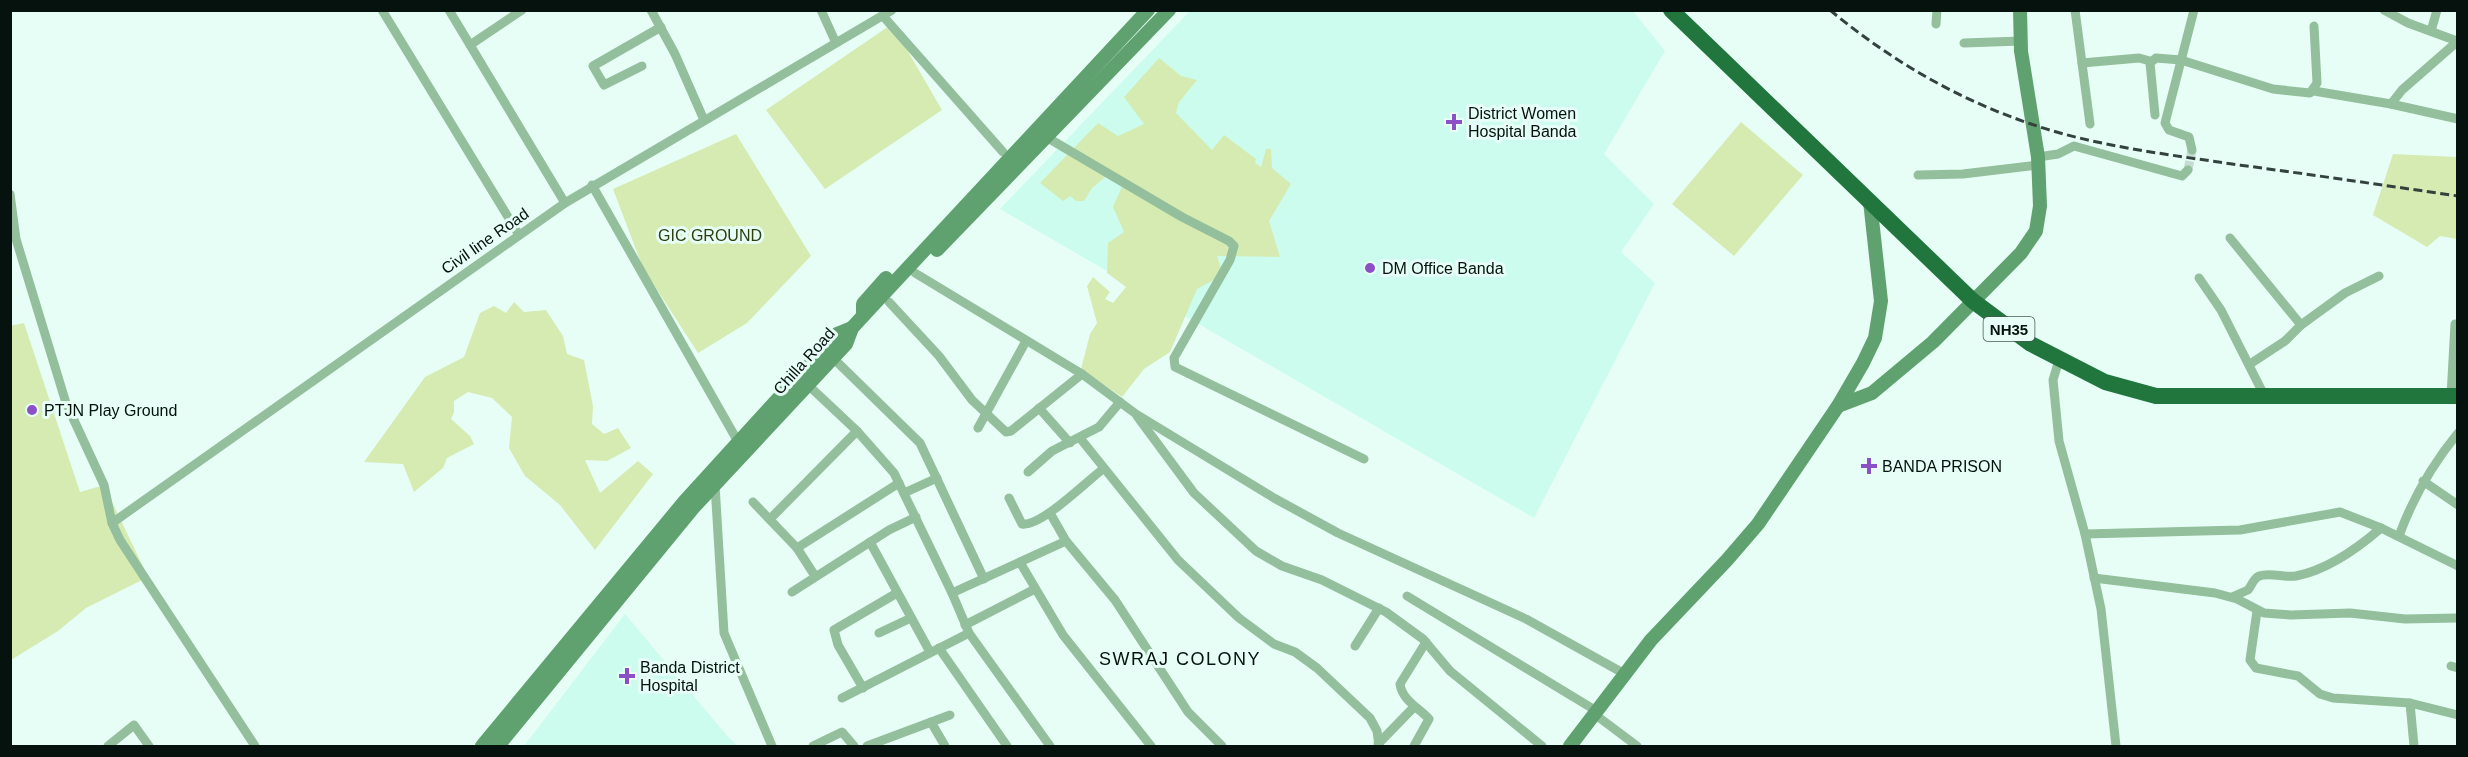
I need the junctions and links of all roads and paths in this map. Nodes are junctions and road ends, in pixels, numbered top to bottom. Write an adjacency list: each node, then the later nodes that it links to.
1 (382, 10): 47 (street)
2 (449, 10): 26 (street)
3 (522, 10): 17 (street)
4 (651, 10): 20 (street)
5 (821, 10): 24 (street)
6 (1138, 10): 39 (main road)
7 (1148, 10): 53 (main road, Chilla Road)
8 (1169, 10): 37 (main road)
9 (1671, 10): 45 (highway, NH35)
10 (1936, 10): 18 (street)
11 (2019, 10): 22 (main road)
12 (2075, 10): 29 (street)
13 (2194, 10): 27 (street)
14 (2384, 10): 21 (street)
15 (2437, 10): 21 (street)
16 (888, 13): 24 (street, Civil line Road); 39 (street)
17 (511, 14): 26 (street)
18 (1936, 24)
19 (2314, 26): 31 (street)
20 (661, 27): 30 (street); 35 (street)
21 (2431, 31): 23 (street)
22 (2021, 41): 25 (street); 40 (main road)
23 (2457, 41): 32 (street)
24 (836, 43): 35 (street, Civil line Road)
25 (1964, 43)
26 (470, 45): 46 (street)
27 (2181, 60): 28 (street); 31 (street); 38 (street)
28 (2151, 61): 29 (street); 33 (street)
29 (2082, 63): 36 (street)
30 (642, 66)
31 (2314, 91): 32 (street)
32 (2391, 104): 34 (street)
33 (2155, 115)
34 (2457, 119)
35 (704, 120): 43 (street, Civil line Road)
36 (2090, 124)
37 (1047, 138): 50 (main road); 78 (street)
38 (2192, 150)
39 (1003, 152): 55 (main road)
40 (2038, 161): 41 (street); 42 (street); 54 (main road)
41 (2188, 170)
42 (1918, 176)
43 (592, 185): 46 (street, Civil line Road); 77 (street)
44 (10, 194): 49 (street)
45 (1870, 201): 54 (highway, NH35); 68 (main road)
46 (565, 203): 47 (street, Civil line Road)
47 (519, 235): 92 (street, Civil line Road)
48 (2230, 238): 57 (street)
49 (14, 240): 92 (street)
50 (915, 273): 53 (main road); 59 (street)
51 (2379, 276): 57 (street)
52 (2199, 278): 62 (street)
53 (886, 298): 55 (main road, Chilla Road); 70 (street)
54 (1974, 301): 61 (highway, NH35); 68 (main road)
55 (863, 316): 58 (main road, Chilla Road)
56 (2455, 324): 65 (street)
57 (2301, 325): 62 (street)
58 (852, 328): 60 (main road, Chilla Road); 77 (main road)
59 (1026, 341): 63 (street); 70 (street)
60 (833, 358): 64 (main road, Chilla Road); 81 (street)
61 (2060, 360): 66 (highway, NH35); 94 (street)
62 (2250, 364): 66 (street)
63 (1082, 374): 67 (street); 69 (street)
64 (807, 384): 73 (street); 77 (main road, Chilla Road)
65 (2454, 396): 66 (highway, NH35)
66 (2265, 397)
67 (1120, 402): 71 (street); 75 (street)
68 (1838, 406): 120 (main road)
69 (1039, 408): 70 (street); 76 (street)
70 (987, 414): 72 (street)
71 (1136, 414): 110 (street); 120 (street)
72 (978, 428)
73 (857, 431): 83 (street); 91 (street)
74 (2457, 433): 82 (street)
75 (1080, 438): 76 (street); 79 (street)
76 (1070, 443): 80 (street)
77 (741, 447): 84 (main road, Chilla Road); 128 (main road)
78 (1364, 459)
79 (1103, 469): 89 (street); 130 (street)
80 (1028, 472)
81 (937, 478): 85 (street); 103 (street)
82 (2423, 481): 88 (street); 95 (street)
83 (899, 483): 85 (street); 98 (street)
84 (714, 485): 128 (main road, Chilla Road); 136 (street)
85 (904, 493): 90 (street)
86 (1009, 498): 89 (street)
87 (753, 502): 91 (street)
88 (2457, 505)
89 (1050, 513): 96 (street)
90 (916, 517): 97 (street); 106 (street)
91 (770, 519): 98 (street)
92 (112, 523): 133 (street)
93 (2381, 528): 94 (street); 95 (street); 109 (street)
94 (2085, 534): 102 (street)
95 (2400, 537): 100 (street)
96 (1066, 541): 99 (street); 144 (street)
97 (870, 542): 101 (street); 107 (street)
98 (797, 549): 101 (street)
99 (1021, 564): 103 (street); 104 (street)
100 (2457, 566)
101 (815, 576): 105 (street)
102 (2094, 578): 109 (street); 149 (street)
103 (984, 579): 106 (street)
104 (1035, 589): 114 (street); 143 (street)
105 (792, 592)
106 (952, 592): 114 (street)
107 (897, 593): 112 (street); 121 (street)
108 (1407, 596): 125 (street)
109 (2232, 597): 111 (street)
110 (1379, 608): 116 (street); 117 (street)
111 (2257, 611): 113 (street); 123 (street)
112 (911, 618): 115 (street); 119 (street)
113 (2457, 618)
114 (967, 629): 118 (street); 142 (street)
115 (879, 633)
116 (1426, 642): 124 (street); 146 (street)
117 (1355, 646)
118 (939, 648): 119 (street); 141 (street)
119 (930, 652): 121 (street)
120 (1623, 674): 125 (main road)
121 (863, 688): 122 (street)
122 (842, 699)
123 (2410, 703): 127 (street); 150 (street)
124 (1414, 707): 130 (street); 145 (street)
125 (1594, 711): 147 (main road); 148 (street)
126 (950, 715): 129 (street)
127 (2457, 716)
128 (511, 721): 134 (main road); 135 (main road, Chilla Road)
129 (931, 722): 139 (street); 140 (street)
130 (1378, 745)
131 (108, 747): 132 (street)
132 (149, 747)
133 (255, 747)
134 (482, 747)
135 (498, 747)
136 (772, 747)
137 (813, 747): 138 (street)
138 (854, 747)
139 (867, 747)
140 (945, 747)
141 (1007, 747)
142 (1050, 747)
143 (1151, 747)
144 (1222, 747)
145 (1414, 747)
146 (1542, 747)
147 (1569, 747)
148 (1637, 747)
149 (2116, 747)
150 (2414, 747)

